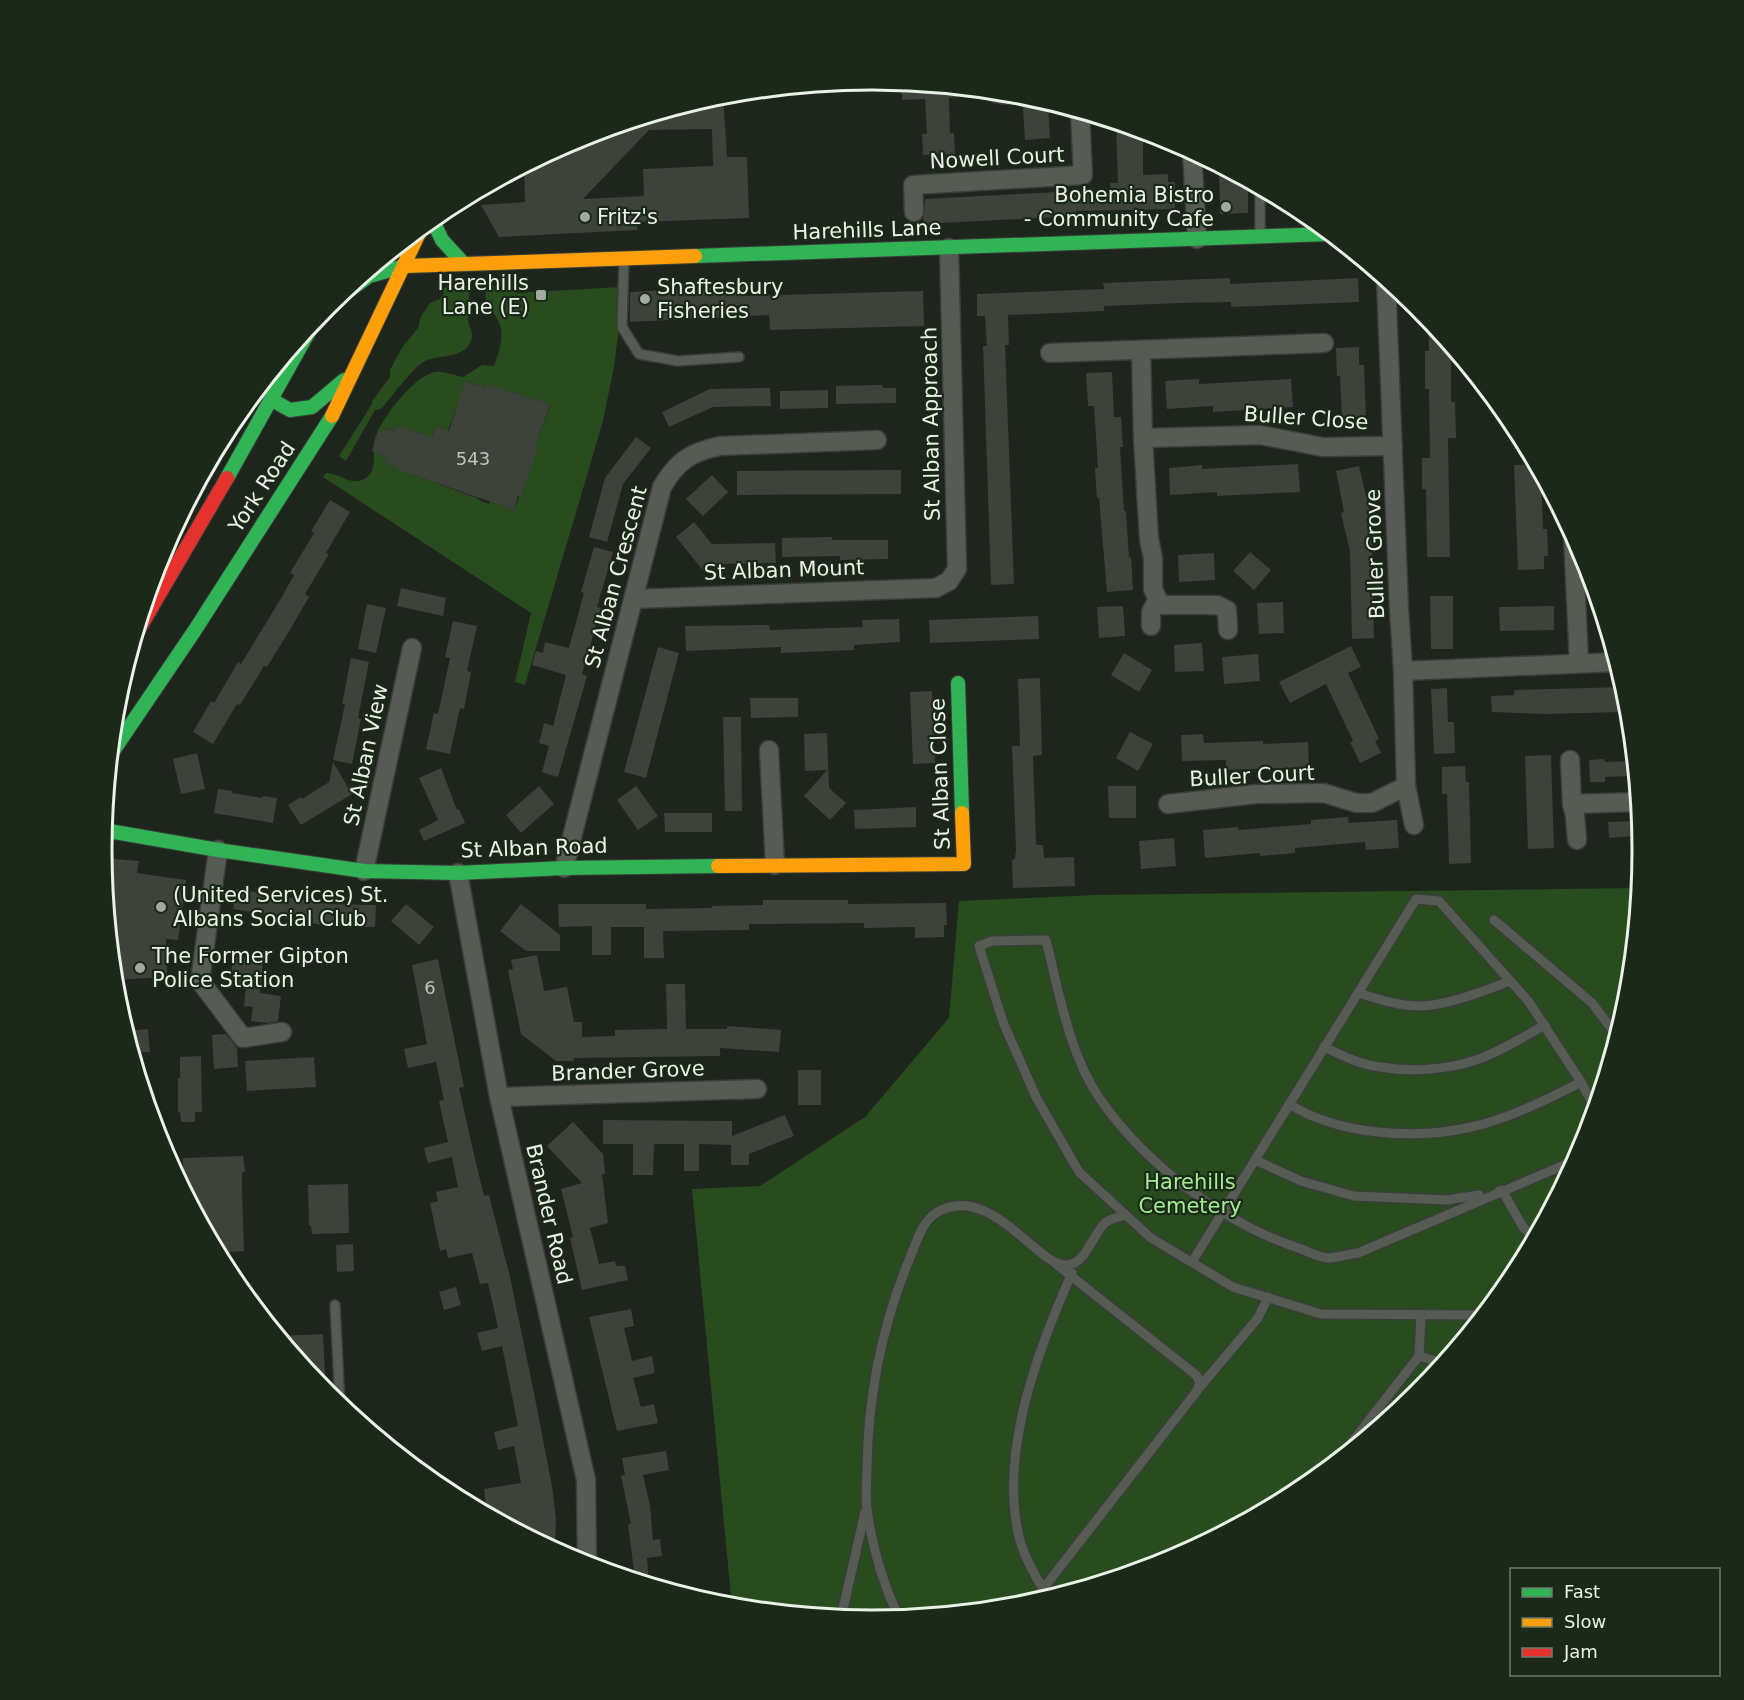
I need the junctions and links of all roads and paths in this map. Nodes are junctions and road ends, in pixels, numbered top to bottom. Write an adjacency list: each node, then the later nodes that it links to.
1 (1080, 119): 4 (street, Nowell Court)
2 (1193, 161): 8 (street)
3 (1260, 197): 7 (lane)
4 (914, 212)
5 (436, 228): 12 (main road)
6 (1317, 235): 7 (main road, Harehills Lane)
7 (1260, 237): 8 (main road, Harehills Lane)
8 (1197, 239): 10 (main road, Harehills Lane)
9 (415, 243): 13 (main road, York Road)
10 (949, 248): 11 (main road, Harehills Lane); 28 (street, St Alban Approach)
11 (624, 259): 12 (main road, Harehills Lane); 20 (lane)
12 (464, 264): 13 (main road, Harehills Lane)
13 (405, 266): 14 (main road, Harehills Lane); 21 (main road, York Road)
14 (377, 274)
15 (1386, 292): 26 (street, Buller Grove)
16 (1324, 343): 17 (street)
17 (1141, 350): 18 (street); 24 (street)
18 (1050, 353)
19 (294, 357): 23 (main road, York Road)
20 (739, 357)
21 (351, 373): 23 (main road); 39 (main road, York Road)
22 (263, 395): 23 (main road)
23 (272, 400): 31 (main road, York Road)
24 (1143, 438): 26 (street, Buller Close); 30 (street)
25 (877, 440): 29 (street, St Alban Crescent)
26 (1393, 446): 37 (street, Buller Grove)
27 (1574, 559): 36 (street)
28 (936, 588): 29 (street, St Alban Mount)
29 (633, 599): 52 (street, St Alban Crescent)
30 (1158, 599): 32 (street); 33 (street)
31 (152, 607)
32 (1151, 626)
33 (1228, 630)
34 (412, 648): 53 (street, St Alban View)
35 (1608, 662): 36 (street)
36 (1579, 663): 37 (street)
37 (1403, 671): 42 (street, Buller Grove)
38 (958, 683): 50 (main road, St Alban Close)
39 (121, 739)
40 (769, 750): 51 (street)
41 (1570, 760): 45 (street)
42 (1406, 786): 44 (street, Buller Court); 46 (street, Buller Grove)
43 (1630, 802): 45 (street)
44 (1168, 804)
45 (1572, 804): 48 (street)
46 (1414, 825)
47 (113, 830): 49 (main road, St Alban Road)
48 (1577, 840)
49 (218, 850): 53 (main road, St Alban Road); 60 (street)
50 (964, 864): 51 (main road, St Alban Road)
51 (775, 865): 52 (main road, St Alban Road)
52 (564, 868): 54 (main road, St Alban Road)
53 (364, 871): 54 (main road, St Alban Road)
54 (458, 873): 64 (street, Brander Road)
55 (1494, 920): 59 (lane)
56 (1510, 981): 57 (lane); 57 (lane); 58 (lane)
57 (1358, 993): 61 (lane)
58 (1545, 1025): 61 (lane); 62 (lane)
59 (1610, 1027)
60 (282, 1032)
61 (1324, 1047): 66 (lane)
62 (1581, 1082): 65 (lane); 66 (lane)
63 (758, 1089): 64 (street, Brander Grove)
64 (499, 1097): 87 (street, Brander Road)
65 (1590, 1099)
66 (1289, 1104): 67 (lane)
67 (1254, 1160): 69 (lane); 70 (lane)
68 (1563, 1165): 69 (lane)
69 (1502, 1191): 70 (lane); 72 (lane)
70 (1223, 1212): 71 (lane); 75 (lane)
71 (1126, 1215): 74 (lane); 75 (lane)
72 (1528, 1232)
73 (1047, 1257): 74 (lane); 76 (lane); 86 (lane)
74 (1078, 1260): 76 (lane)
75 (1192, 1262): 77 (lane)
76 (1071, 1277): 84 (lane); 88 (lane)
77 (1268, 1297): 80 (lane); 84 (lane)
78 (335, 1305): 83 (lane)
79 (1473, 1315): 80 (lane)
80 (1421, 1316): 81 (lane)
81 (1419, 1356): 82 (lane); 85 (lane)
82 (1435, 1360)
83 (339, 1391)
84 (1197, 1391): 88 (lane)
85 (1360, 1432)
86 (867, 1507): 89 (lane); 90 (lane)
87 (587, 1554)
88 (1043, 1588)
89 (844, 1609)
90 (896, 1609)

